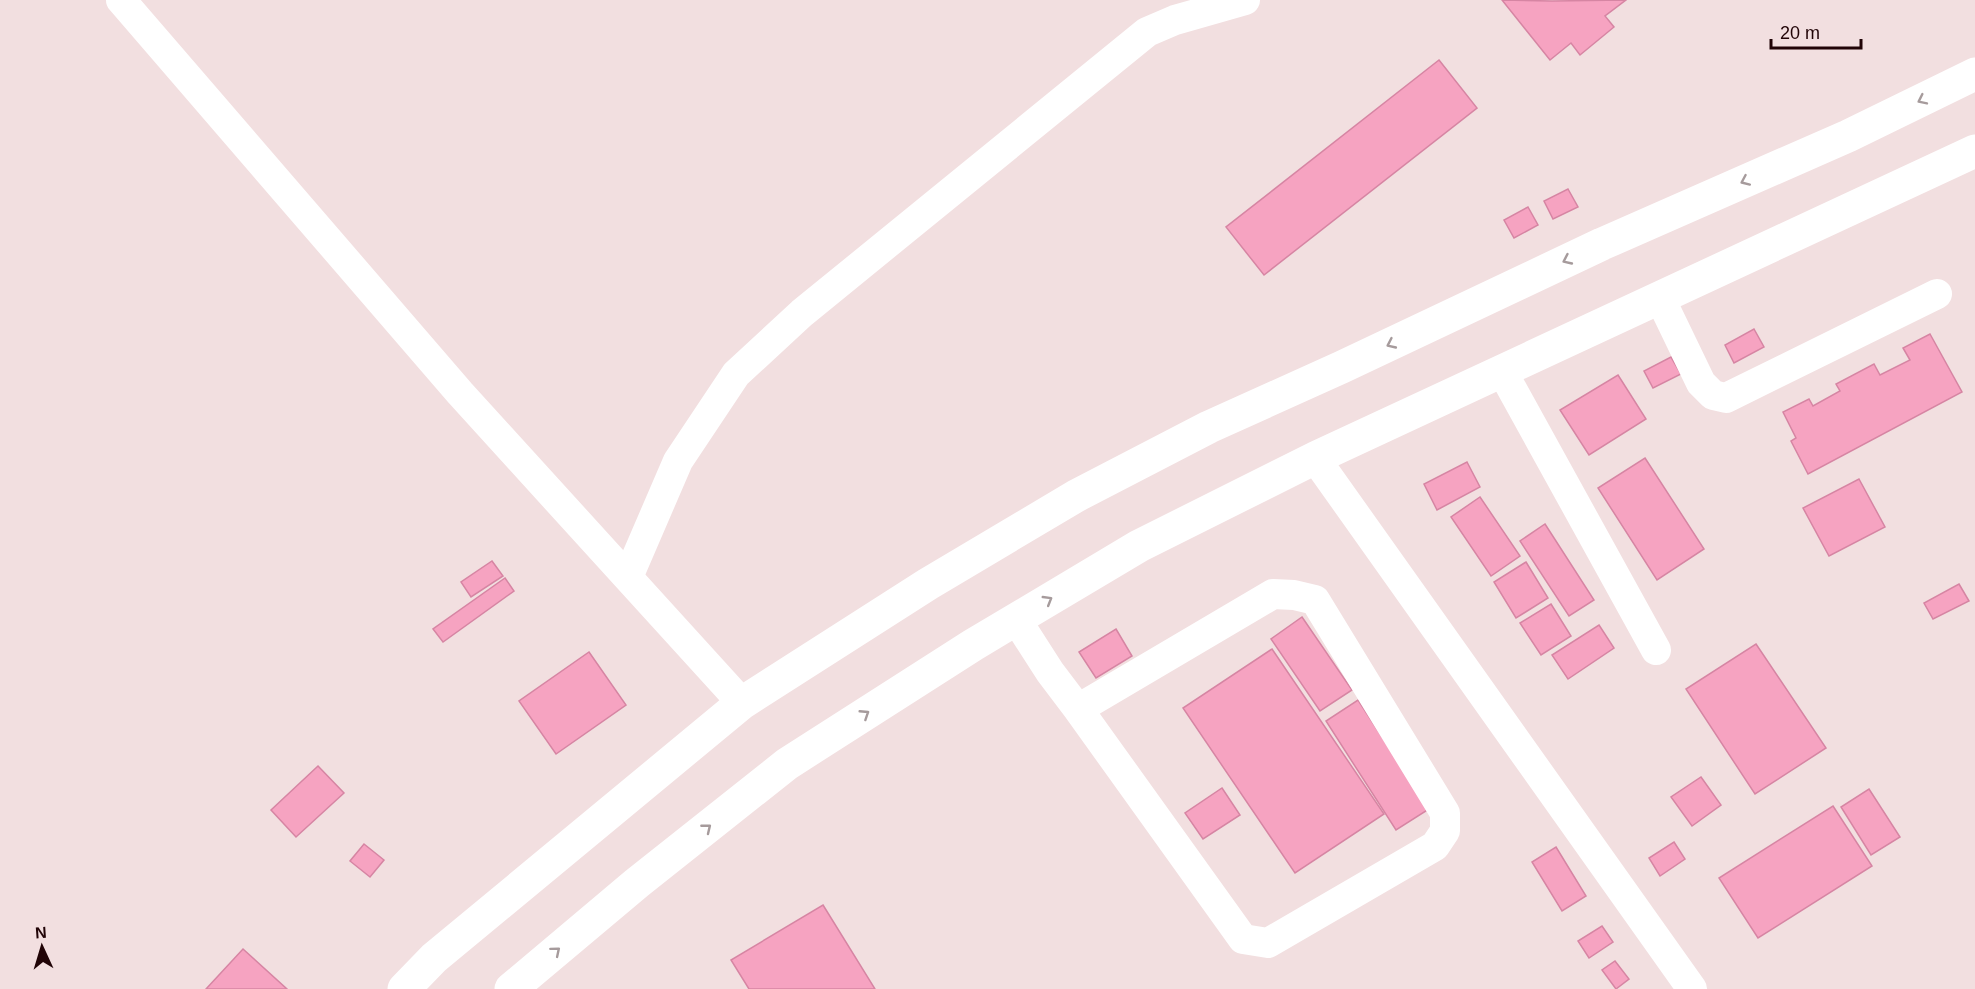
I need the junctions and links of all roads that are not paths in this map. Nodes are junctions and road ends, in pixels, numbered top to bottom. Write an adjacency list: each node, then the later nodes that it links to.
1 (121, 0): 9 (street)
2 (1245, 0): 9 (street)
3 (1975, 74): 12 (highway, one-way to 12)
4 (1975, 151): 6 (highway)
5 (1937, 294): 6 (street)
6 (1660, 298): 7 (highway)
7 (1502, 371): 8 (highway); 11 (street)
8 (1315, 458): 10 (highway, one-way to 8); 16 (street)
9 (628, 577): 12 (street)
10 (1016, 619): 13 (street); 15 (highway, one-way to 10)
11 (1656, 650)
12 (742, 703): 14 (highway)
13 (1078, 708): 13 (street)
14 (404, 989)
15 (511, 989)
16 (1692, 989)

